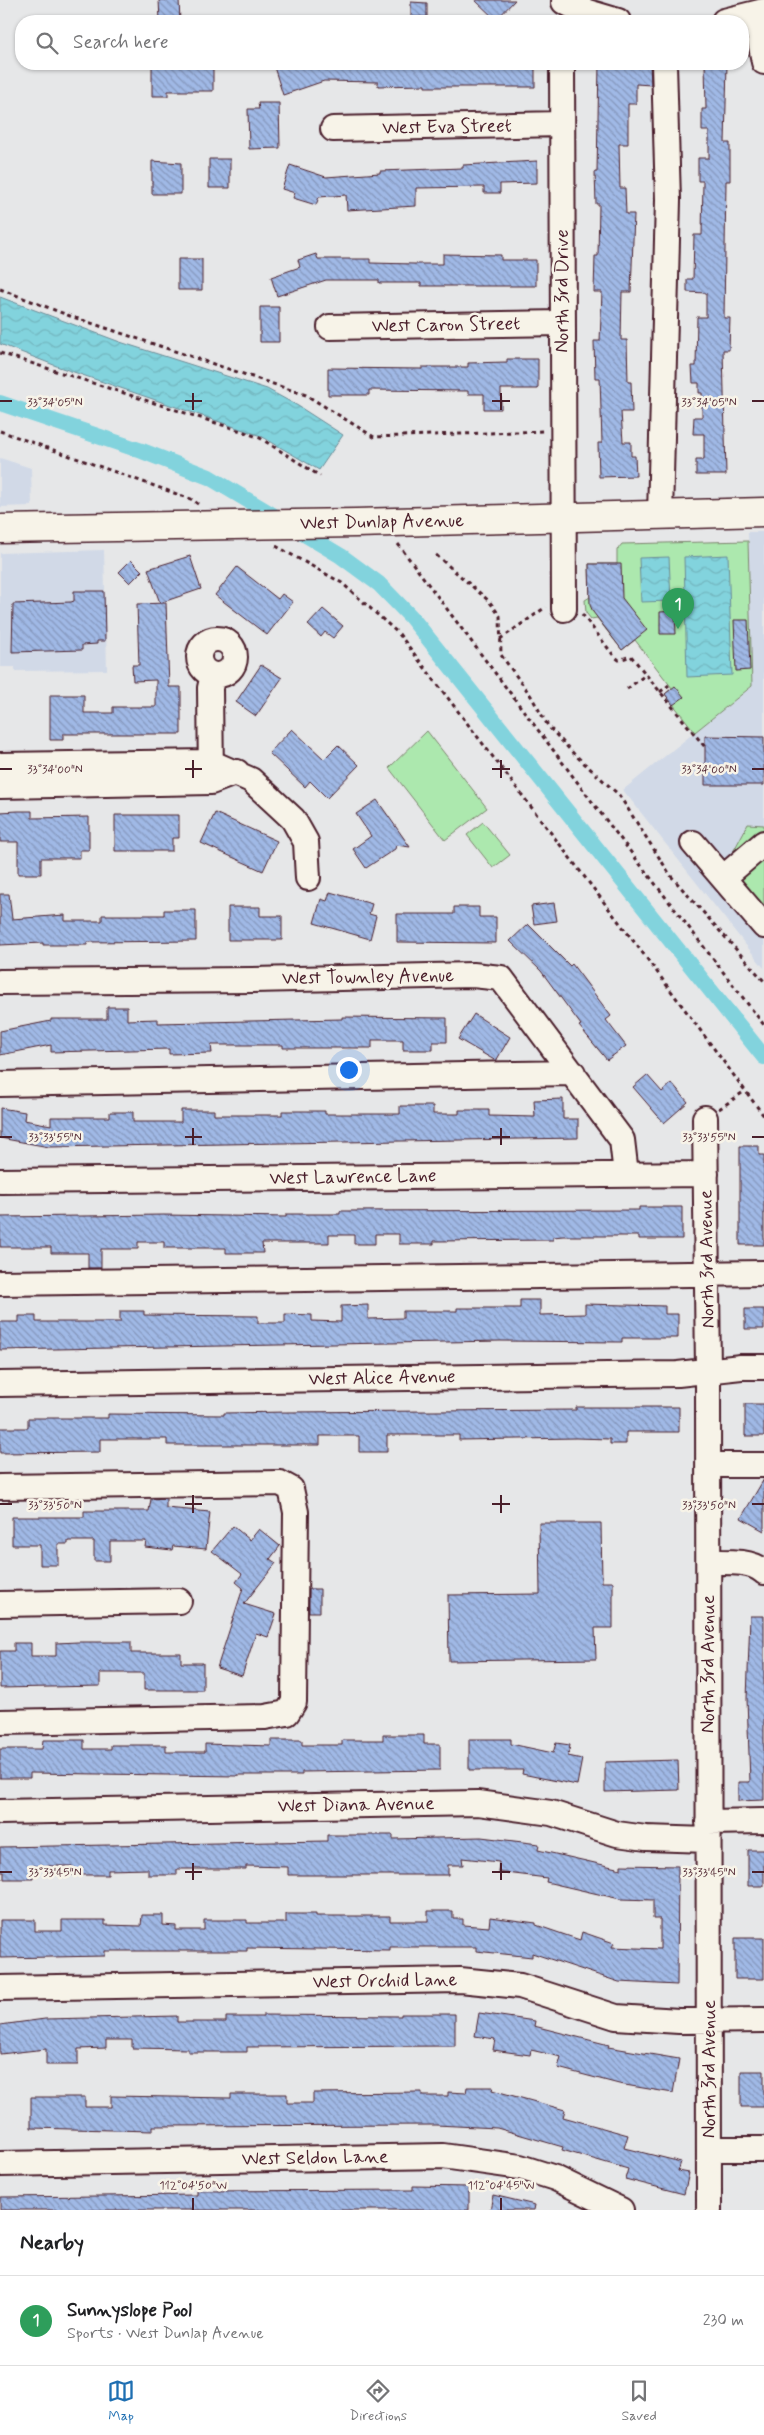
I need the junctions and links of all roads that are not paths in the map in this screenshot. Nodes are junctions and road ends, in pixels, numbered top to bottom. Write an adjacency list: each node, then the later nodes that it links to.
1 (562, 8): 3 (street)
2 (758, 13): 4 (street)
3 (598, 15)
4 (764, 62)
5 (562, 70): 7 (street, North 3rd Drive)
6 (664, 70): 13 (street)
7 (561, 124): 8 (street, West Eva Street); 9 (street, North 3rd Drive)
8 (333, 129)
9 (562, 323): 10 (street, West Caron Street); 14 (street, North 3rd Drive)
10 (330, 328)
11 (764, 507): 12 (street)
12 (764, 512): 13 (main road, West Dunlap Avenue)
13 (660, 516): 14 (main road, West Dunlap Avenue)
14 (563, 518): 15 (main road, West Dunlap Avenue); 16 (street, North 3rd Drive)
15 (0, 529)
16 (565, 606)
17 (213, 675): 19 (street)
18 (0, 765): 20 (street)
19 (211, 772): 20 (street); 24 (street)
20 (70, 774): 21 (street)
21 (0, 786)
22 (693, 843): 25 (street)
23 (764, 843): 25 (street)
24 (308, 878)
25 (723, 878): 26 (street)
26 (761, 916)
27 (0, 982): 28 (street, West Townley Avenue)
28 (573, 1073): 29 (street); 31 (street, West Townley Avenue)
29 (0, 1084)
30 (705, 1118): 32 (street, North 3rd Avenue)
31 (626, 1174): 32 (street, West Lawrence Lane); 33 (street, West Lawrence Lane)
32 (706, 1174): 34 (street, North 3rd Avenue)
33 (0, 1181)
34 (708, 1272): 35 (street); 36 (street); 38 (street, North 3rd Avenue)
35 (764, 1273)
36 (0, 1283)
37 (764, 1367): 38 (street, West Alice Avenue)
38 (708, 1370): 39 (street, West Alice Avenue); 40 (street, North 3rd Avenue)
39 (0, 1384)
40 (708, 1465): 41 (street); 43 (street, North 3rd Avenue)
41 (764, 1465)
42 (0, 1487): 47 (street)
43 (709, 1562): 44 (street); 50 (street, North 3rd Avenue)
44 (764, 1572)
45 (179, 1601): 46 (street)
46 (0, 1604)
47 (0, 1722)
48 (0, 1812): 50 (street, West Diana Avenue)
49 (764, 1821): 50 (street, West Diana Avenue)
50 (708, 1831): 53 (street, North 3rd Avenue)
51 (0, 1988): 53 (street, West Orchid Lane)
52 (764, 2020): 53 (street, West Orchid Lane)
53 (710, 2021): 54 (street, North 3rd Avenue)
54 (709, 2149): 55 (street); 58 (street, North 3rd Avenue)
55 (764, 2149)
56 (0, 2164): 57 (street, West Seldon Lane)
57 (621, 2210)
58 (709, 2210)

